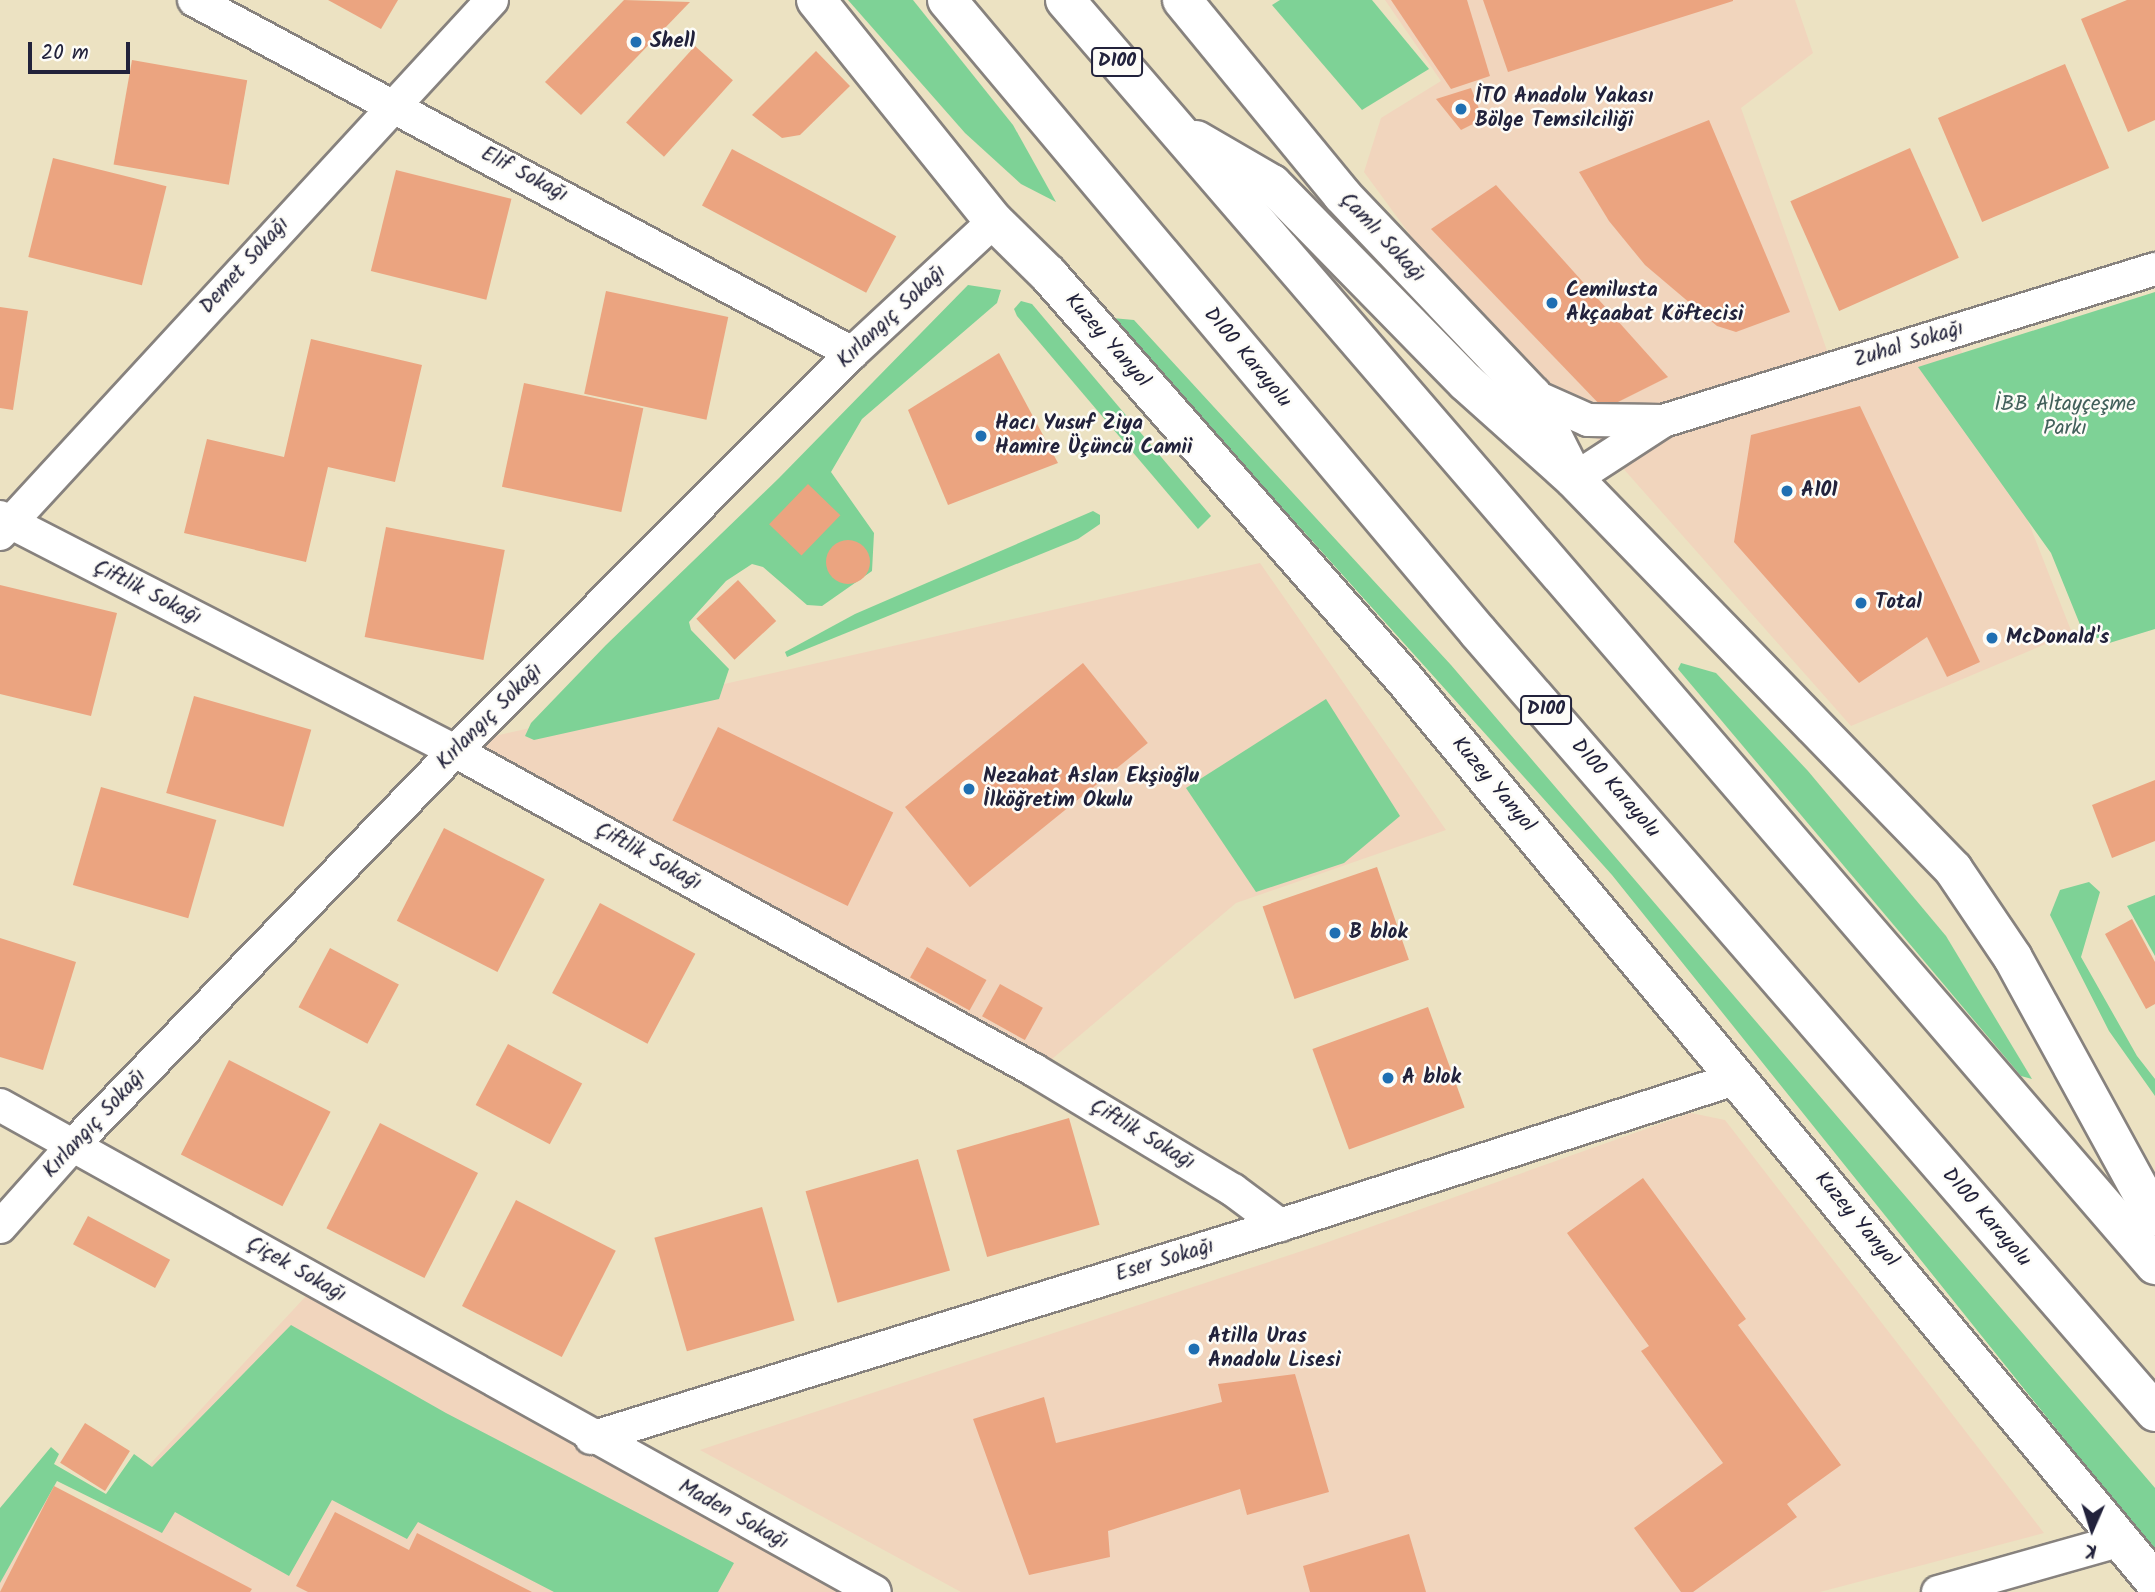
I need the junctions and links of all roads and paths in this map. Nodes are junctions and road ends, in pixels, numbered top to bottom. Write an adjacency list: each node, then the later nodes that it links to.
1 (194, 0): 7 (street, Elif Sokağı)
2 (492, 0): 7 (street, Demet Sokağı)
3 (816, 0): 9 (main road, Kuzey Yanyol)
4 (947, 0): 24 (main road, D100 Karayolu / D100)
5 (1065, 0): 8 (main road, D100)
6 (1182, 0): 12 (main road, Çamlı Sokağı)
7 (392, 105): 11 (street, Elif Sokağı); 15 (street, Demet Sokağı)
8 (1170, 125): 14 (main road); 23 (main road, D100)
9 (994, 221): 11 (street, Kırlangıç Sokağı); 17 (main road, Kuzey Yanyol)
10 (2155, 269): 13 (street, Zuhal Sokağı)
11 (852, 353): 16 (street, Kırlangıç Sokağı)
12 (1532, 395): 13 (street, Zuhal Sokağı); 14 (main road, Çamlı Sokağı)
13 (1663, 421): 14 (street, Zuhal Sokağı)
14 (1574, 479): 20 (main road)
15 (4, 525): 16 (street, Çiftlik Sokağı)
16 (456, 751): 19 (street, Kırlangıç Sokağı); 21 (street, Çiftlik Sokağı)
17 (1738, 1078): 21 (street, Eser Sokağı); 26 (main road, Kuzey Yanyol)
18 (0, 1105): 19 (street, Çiçek Sokağı)
19 (74, 1144): 22 (street, Kırlangıç Sokağı); 25 (street, Çiçek Sokağı)
20 (2155, 1217)
21 (1280, 1225): 25 (street, Eser Sokağı)
22 (0, 1227)
23 (2155, 1265)
24 (2155, 1412)
25 (591, 1438): 28 (street, Maden Sokağı)
26 (2122, 1540): 27 (main road, Kuzey Yanyol); 29 (street)
27 (2155, 1582)
28 (875, 1592)
29 (1938, 1592)

